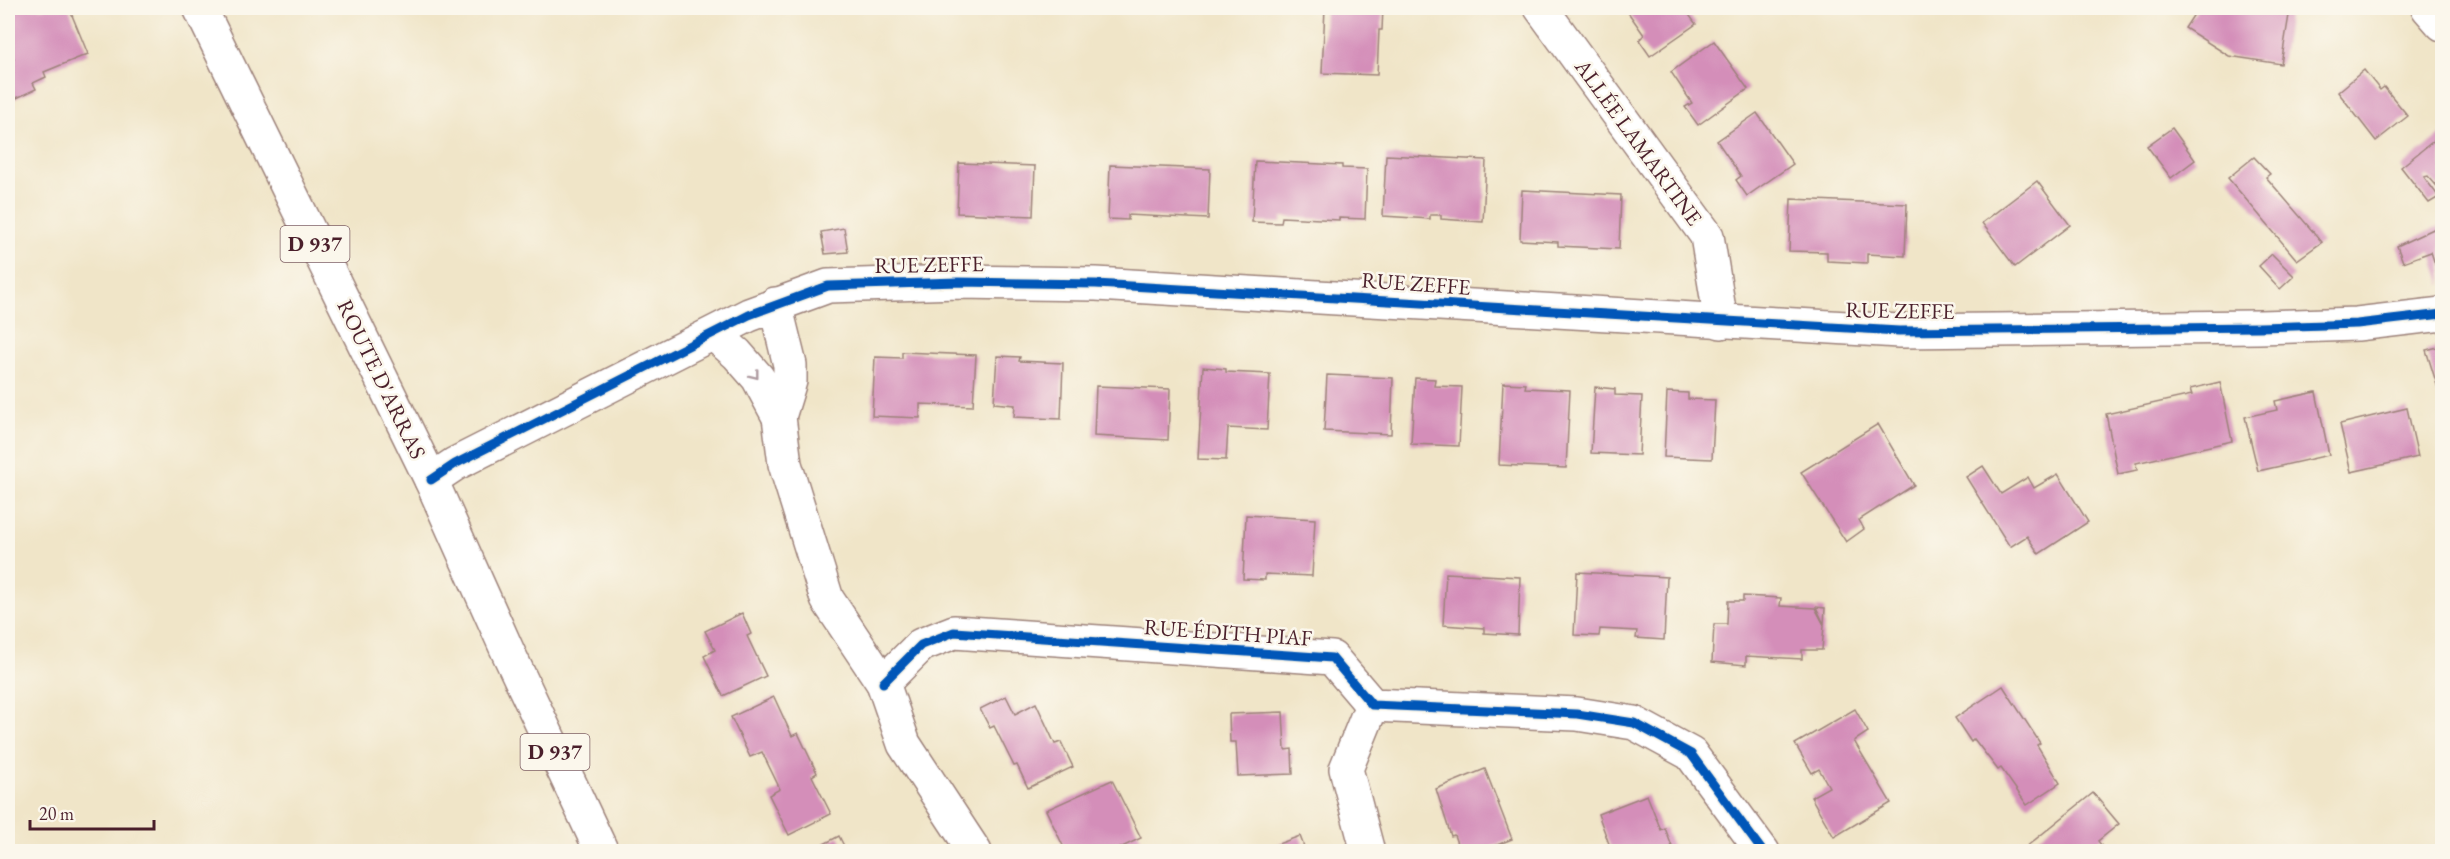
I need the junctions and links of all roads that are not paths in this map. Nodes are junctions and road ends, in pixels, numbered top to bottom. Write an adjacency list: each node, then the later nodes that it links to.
1 (200, 8): 10 (street, ROUTE D'ARRAS / D 937)
2 (1541, 8): 7 (street, ALLÉE LAMARTINE)
3 (2428, 8): 4 (street)
4 (2442, 24)
5 (775, 304): 7 (street, RUE ZEFFE); 8 (street, RUE ZEFFE); 9 (street)
6 (2442, 314): 7 (street, RUE ZEFFE)
7 (1720, 322)
8 (714, 334): 9 (street, one-way to 9); 10 (street, RUE ZEFFE)
9 (780, 417): 11 (street)
10 (431, 480): 13 (street, ROUTE D'ARRAS / D 937)
11 (882, 683): 12 (street, RUE ÉDITH PIAF); 14 (street)
12 (1371, 705): 15 (street); 16 (street)
13 (602, 852)
14 (975, 852)
15 (1368, 852)
16 (1763, 852)

